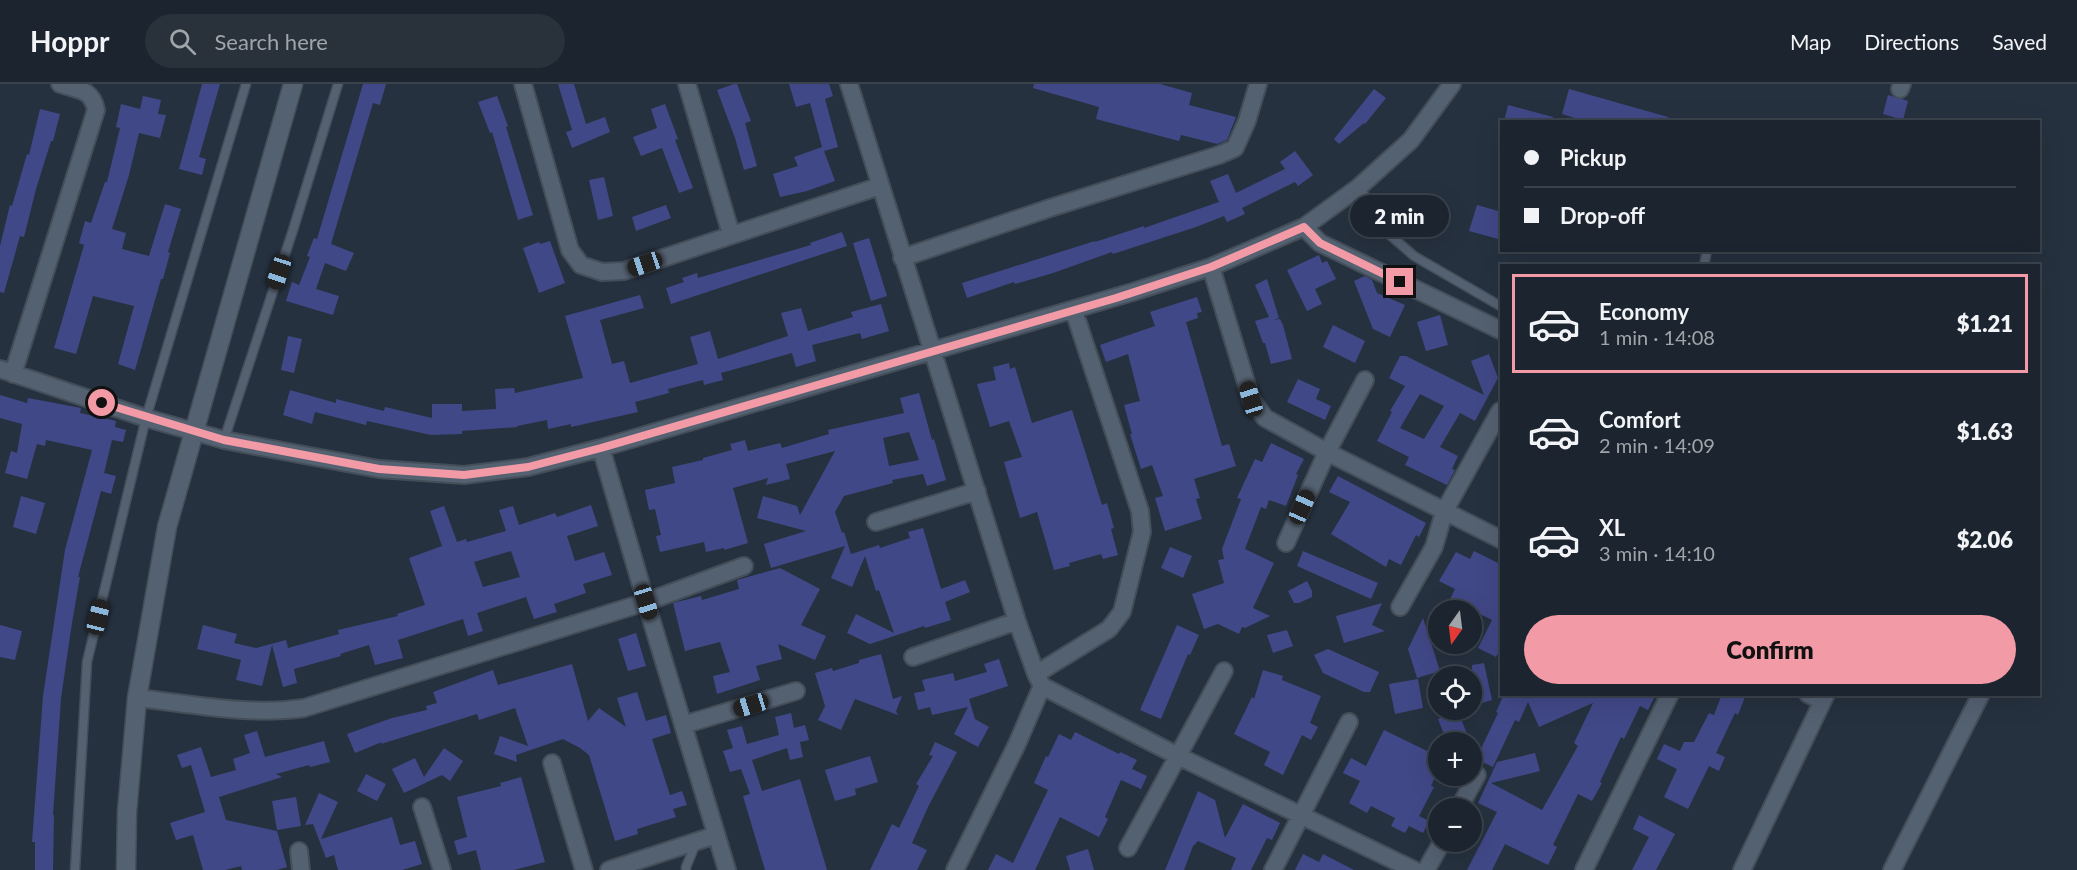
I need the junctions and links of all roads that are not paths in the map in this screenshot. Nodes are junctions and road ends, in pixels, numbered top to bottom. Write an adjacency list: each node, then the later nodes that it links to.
1 (60, 84): 22 (street)
2 (246, 84): 25 (lane)
3 (293, 84): 26 (street)
4 (338, 84): 27 (lane)
5 (523, 84): 15 (street)
6 (687, 84): 15 (street)
7 (849, 84): 10 (street)
8 (1258, 84): 16 (street)
9 (1452, 84): 11 (street)
10 (880, 186): 15 (street); 16 (street)
11 (1359, 188): 12 (lane); 14 (street)
12 (1381, 211): 13 (lane); 18 (lane)
13 (1440, 219)
14 (1304, 227): 17 (street); 20 (street)
15 (731, 234)
16 (902, 258): 21 (street)
17 (1211, 267): 19 (street); 29 (street)
18 (1500, 306)
19 (1074, 311): 21 (street); 41 (street)
20 (1500, 330)
21 (932, 351): 28 (street); 30 (street)
22 (7, 371): 25 (street)
23 (1365, 380): 29 (street)
24 (1500, 411): 31 (street)
25 (146, 418): 26 (street); 58 (lane)
26 (194, 431): 27 (street); 46 (street)
27 (224, 440): 28 (street)
28 (601, 448): 36 (street)
29 (1327, 452): 31 (street); 34 (street)
30 (978, 490): 32 (street); 38 (street)
31 (1444, 512): 33 (street); 37 (street)
32 (876, 522)
33 (1500, 539)
34 (1286, 543)
35 (744, 566): 36 (street)
36 (646, 602): 46 (street); 48 (street)
37 (1400, 607)
38 (1017, 621): 39 (street); 41 (street)
39 (913, 657)
40 (1224, 671): 49 (street)
41 (1039, 680): 49 (street); 66 (street)
42 (796, 692): 48 (street)
43 (1669, 696): 70 (street)
44 (1819, 696): 71 (street)
45 (1979, 696): 72 (street)
46 (137, 698): 59 (street)
47 (1349, 722): 52 (street)
48 (683, 725): 53 (street)
49 (1178, 756): 52 (street); 55 (street)
50 (552, 763): 62 (street)
51 (422, 807): 61 (street)
52 (1302, 816): 67 (street); 68 (street)
53 (716, 835): 54 (street); 65 (street)
54 (696, 842): 63 (street); 64 (lane)
55 (1128, 848)
56 (300, 851): 60 (street)
57 (1436, 852): 69 (street)
58 (75, 870)
59 (126, 870)
60 (301, 870)
61 (441, 870)
62 (584, 870)
63 (609, 870)
64 (686, 870)
65 (728, 870)
66 (955, 870)
67 (1273, 870)
68 (1414, 870)
69 (1426, 870)
70 (1584, 870)
71 (1742, 870)
72 (1892, 870)

